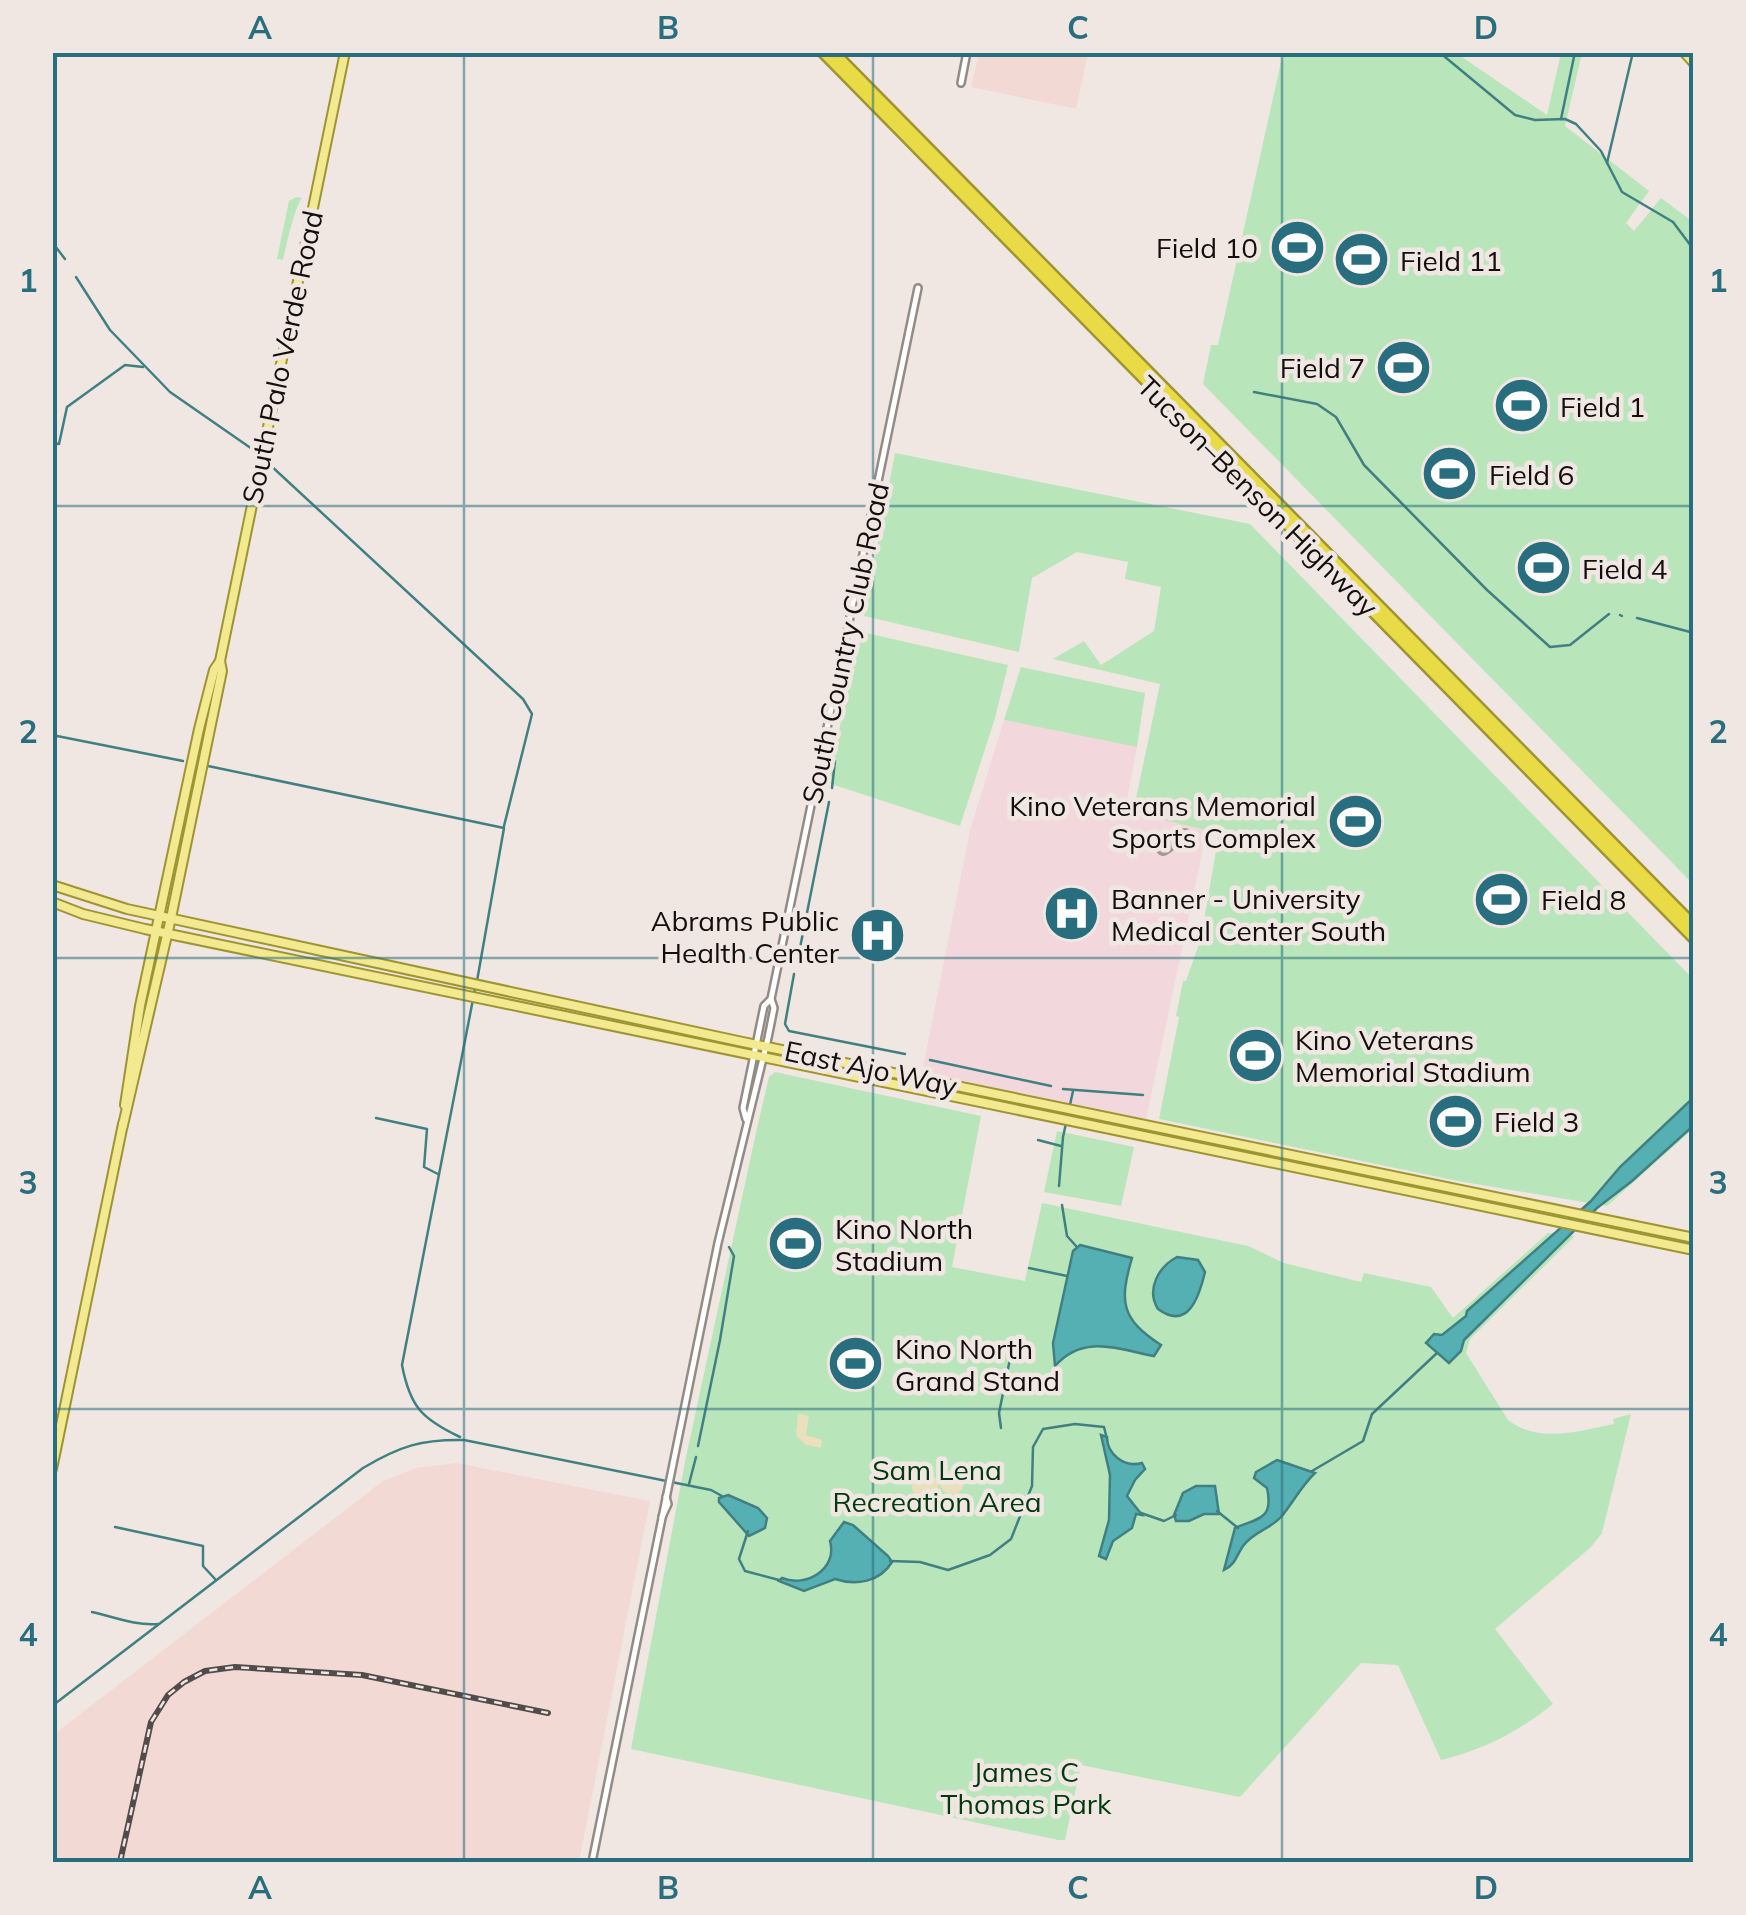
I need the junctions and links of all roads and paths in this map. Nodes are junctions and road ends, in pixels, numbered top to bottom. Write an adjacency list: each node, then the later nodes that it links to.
1 (345, 52): 9 (main road, South Palo Verde Road)
2 (823, 52): 17 (highway, Tucson–Benson Highway)
3 (833, 52): 14 (highway, Tucson–Benson Highway)
4 (967, 52): 7 (street)
5 (1684, 52): 6 (main road)
6 (1694, 63)
7 (961, 83)
8 (918, 288): 20 (street, South Country Club Road)
9 (220, 661): 12 (main road, South Palo Verde Road); 13 (main road, South Palo Verde Road)
10 (52, 885): 12 (main road, East Ajo Way)
11 (52, 902): 15 (main road, East Ajo Way)
12 (160, 916): 13 (main road, East Ajo Way); 15 (main road, South Palo Verde Road)
13 (171, 918): 16 (main road, South Palo Verde Road); 18 (main road, East Ajo Way)
14 (1694, 926)
15 (156, 932): 16 (main road, East Ajo Way); 22 (main road, South Palo Verde Road)
16 (167, 934): 19 (main road, East Ajo Way); 22 (main road, South Palo Verde Road)
17 (1694, 940)
18 (628, 1017): 19 (main road); 20 (main road, East Ajo Way)
19 (626, 1030): 21 (main road, East Ajo Way)
20 (761, 1046): 21 (street, South Country Club Road); 23 (main road, East Ajo Way)
21 (758, 1058): 24 (main road, East Ajo Way); 30 (street, South Country Club Road)
22 (123, 1125): 29 (main road, South Palo Verde Road)
23 (1440, 1185): 24 (main road); 25 (main road, East Ajo Way)
24 (1437, 1198): 27 (main road, East Ajo Way)
25 (1656, 1230): 26 (main road, East Ajo Way); 27 (main road)
26 (1694, 1238)
27 (1654, 1242): 28 (main road, East Ajo Way)
28 (1694, 1250)
29 (52, 1468)
30 (592, 1862)

